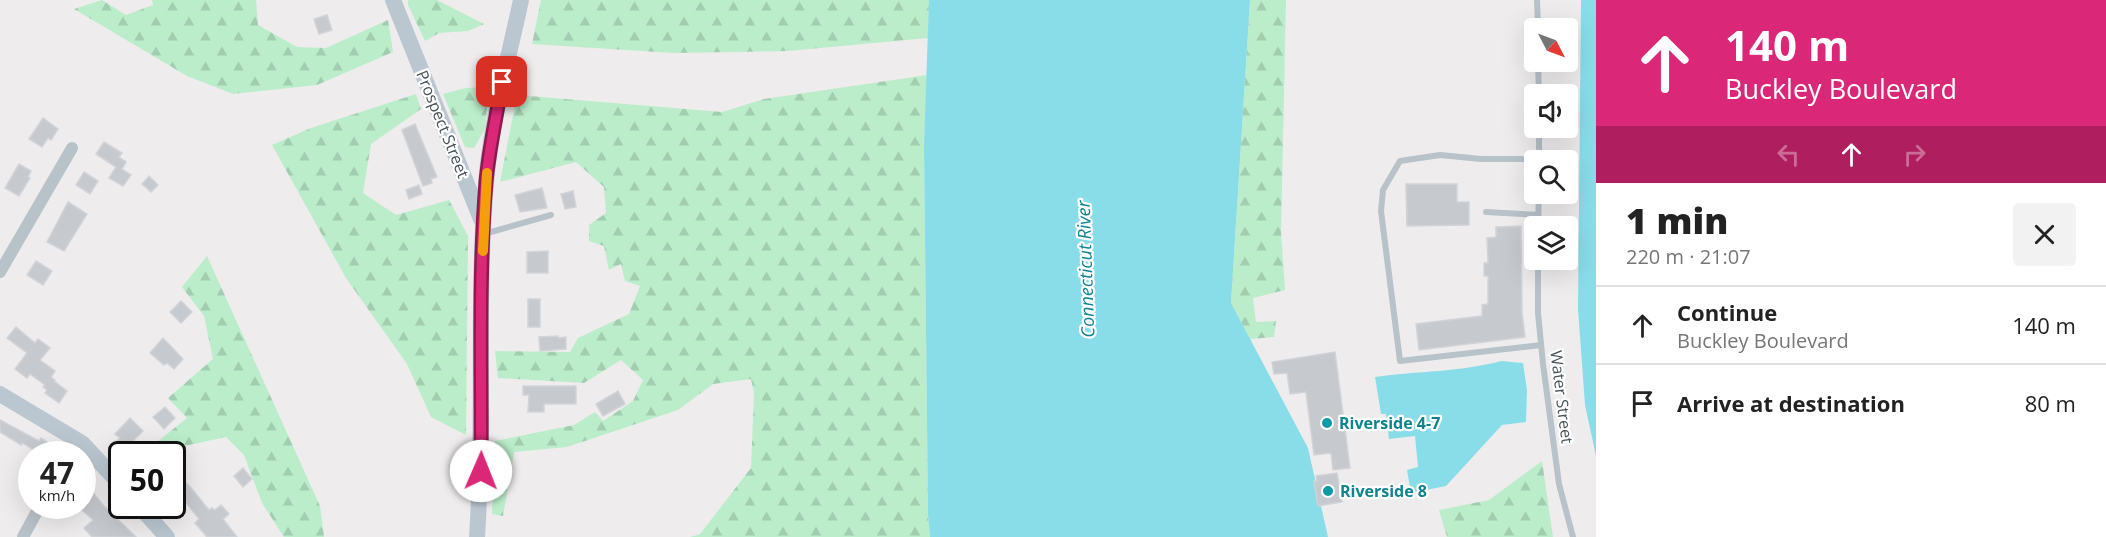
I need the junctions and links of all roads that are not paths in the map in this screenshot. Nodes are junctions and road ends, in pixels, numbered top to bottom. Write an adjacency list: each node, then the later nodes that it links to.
1 (393, 0): 11 (main road, Prospect Street)
2 (521, 0): 11 (main road)
3 (1537, 0): 4 (lane)
4 (1538, 18)
5 (72, 148): 13 (street)
6 (1524, 160): 14 (lane)
7 (1539, 204): 10 (lane)
8 (1486, 212): 10 (lane)
9 (551, 215): 11 (lane)
10 (1538, 215)
11 (483, 230): 23 (main road, Prospect Street)
12 (1538, 270): 14 (lane, Water Street)
13 (0, 272)
14 (1541, 345): 24 (lane, Water Street)
15 (0, 394): 16 (main road)
16 (68, 441)
17 (96, 464): 18 (main road)
18 (108, 474)
19 (33, 519): 21 (street)
20 (151, 519): 22 (main road)
21 (23, 537)
22 (167, 537)
23 (477, 537)
24 (1573, 537)

